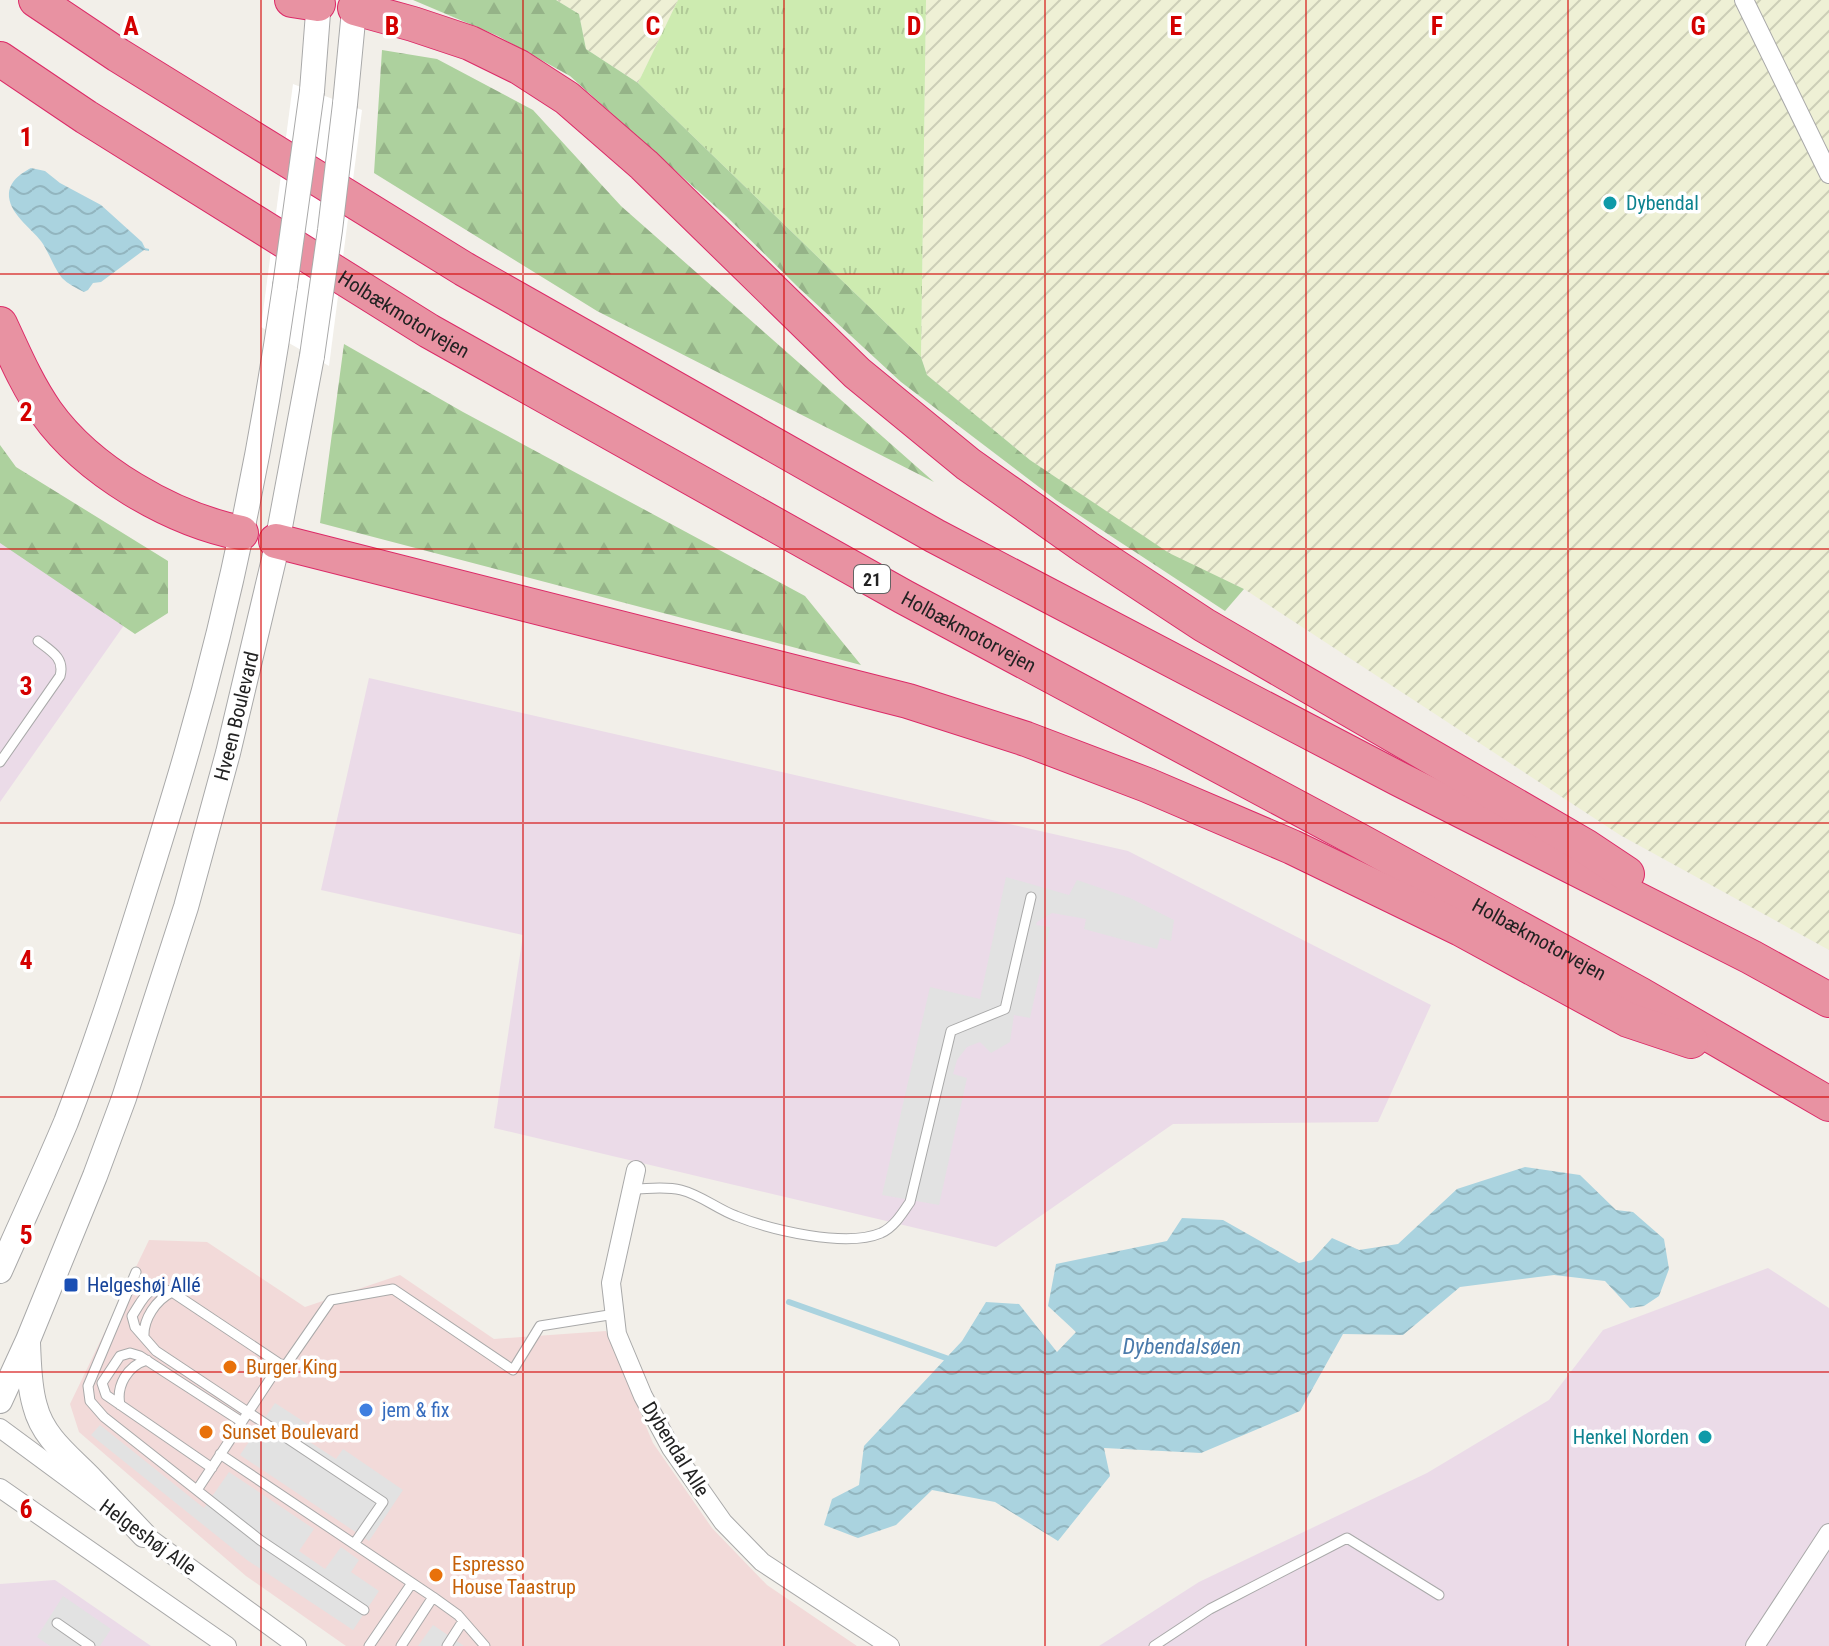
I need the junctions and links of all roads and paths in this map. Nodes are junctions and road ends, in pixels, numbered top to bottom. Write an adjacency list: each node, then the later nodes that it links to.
1 (36, 0): 13 (highway)
2 (1744, 0): 6 (street)
3 (310, 1): 4 (street); 8 (street, Hveen Boulevard, bridge)
4 (355, 4): 9 (street, Hveen Boulevard, bridge); 13 (highway)
5 (0, 59): 15 (highway, Holbækmotorvejen / 21)
6 (1829, 174)
7 (0, 324): 8 (highway)
8 (241, 533): 9 (street); 18 (street, Hveen Boulevard)
9 (276, 541): 15 (highway); 21 (street, Hveen Boulevard)
10 (38, 641): 11 (lane)
11 (0, 762)
12 (1031, 897): 17 (lane)
13 (1751, 957): 14 (highway)
14 (1829, 1000)
15 (1763, 1066): 16 (highway, Holbækmotorvejen / 21)
16 (1829, 1104)
17 (634, 1180): 20 (street, Dybendal Alle)
18 (0, 1271)
19 (136, 1272): 32 (lane)
20 (615, 1314): 23 (lane); 49 (street, Dybendal Alle)
21 (28, 1340): 24 (street, Hveen Boulevard); 34 (street)
22 (147, 1360): 25 (lane); 25 (lane); 27 (lane)
23 (280, 1364): 26 (lane); 26 (lane)
24 (0, 1401)
25 (120, 1405): 30 (lane)
26 (248, 1412): 27 (lane); 35 (lane)
27 (242, 1422): 29 (lane)
28 (0, 1428): 34 (street, Helgeshøj Alle)
29 (220, 1454): 30 (lane); 35 (lane)
30 (212, 1468): 32 (lane)
31 (0, 1488): 43 (street)
32 (197, 1490): 39 (lane)
33 (1829, 1533): 51 (street)
34 (144, 1535): 44 (street, Helgeshøj Alle)
35 (354, 1544): 36 (lane)
36 (412, 1583): 38 (lane); 45 (lane)
37 (1439, 1595): 50 (lane)
38 (433, 1597): 40 (lane); 46 (lane)
39 (364, 1610)
40 (463, 1621): 47 (lane); 48 (lane)
41 (57, 1623): 42 (lane)
42 (90, 1646)
43 (227, 1646)
44 (297, 1646)
45 (369, 1646)
46 (401, 1646)
47 (447, 1646)
48 (485, 1646)
49 (890, 1646)
50 (1154, 1646)
51 (1755, 1646)

